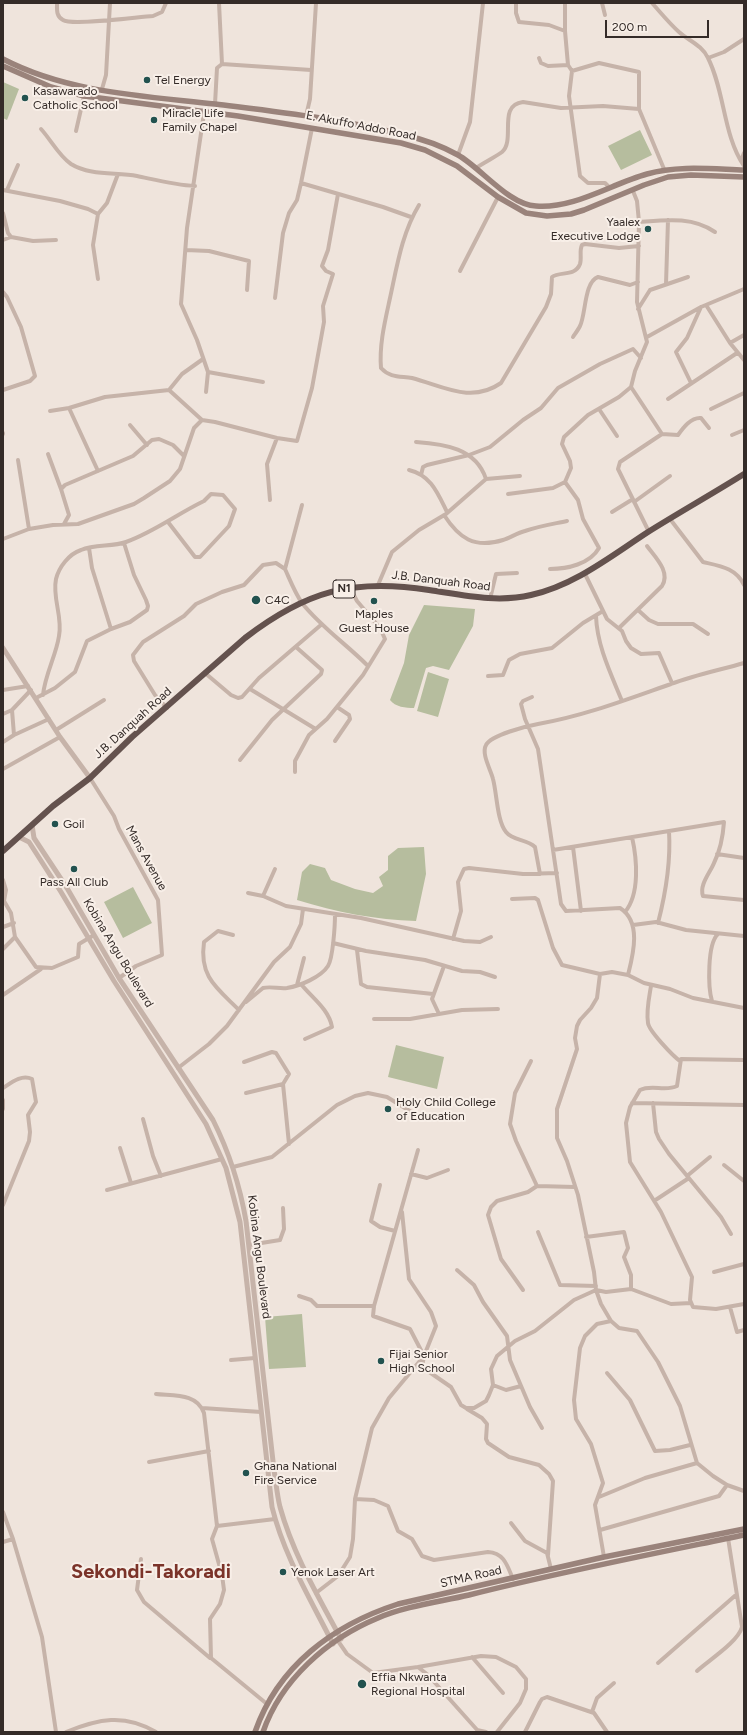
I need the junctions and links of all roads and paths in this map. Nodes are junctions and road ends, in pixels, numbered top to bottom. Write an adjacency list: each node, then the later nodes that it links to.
1 (58, 3): 12 (street)
2 (110, 3): 12 (street)
3 (166, 3): 12 (street)
4 (219, 3): 18 (street)
5 (316, 3): 21 (street)
6 (484, 3): 34 (street)
7 (516, 3): 13 (street)
8 (565, 3): 13 (street)
9 (602, 3): 11 (street)
10 (652, 3): 16 (street)
11 (605, 15)
12 (110, 19): 23 (street)
13 (565, 31): 19 (street)
14 (744, 39): 16 (street)
15 (539, 58): 19 (street)
16 (708, 58): 35 (street)
17 (3, 59): 23 (main road, E. Akuffo Addo Road)
18 (222, 64): 21 (street); 25 (street)
19 (568, 65): 22 (street)
20 (3, 66): 24 (main road, E. Akuffo Addo Road)
21 (311, 70): 29 (street)
22 (572, 71): 26 (street); 27 (street)
23 (102, 90): 25 (main road, E. Akuffo Addo Road)
24 (84, 96): 28 (main road, E. Akuffo Addo Road); 32 (street)
25 (215, 104): 29 (main road, E. Akuffo Addo Road)
26 (571, 108): 27 (street); 37 (street); 44 (street)
27 (639, 109): 38 (street)
28 (204, 113): 30 (main road, E. Akuffo Addo Road); 43 (street)
29 (306, 116): 34 (main road, E. Akuffo Addo Road)
30 (312, 128): 42 (street); 48 (main road, E. Akuffo Addo Road)
31 (41, 129): 40 (street)
32 (76, 131)
33 (744, 154): 35 (street)
34 (458, 155): 37 (main road, E. Akuffo Addo Road)
35 (743, 164)
36 (18, 165): 45 (street)
37 (476, 168): 44 (main road, E. Akuffo Addo Road)
38 (664, 169): 39 (main road, E. Akuffo Addo Road); 44 (main road, E. Akuffo Addo Road)
39 (744, 170)
40 (118, 174): 43 (street); 51 (street)
41 (744, 177): 46 (main road, E. Akuffo Addo Road)
42 (301, 183): 47 (street); 69 (street)
43 (195, 186): 60 (street)
44 (610, 188)
45 (5, 190): 51 (street)
46 (633, 191): 48 (main road, E. Akuffo Addo Road); 54 (street)
47 (338, 194): 52 (street); 101 (street)
48 (498, 197): 61 (street)
49 (419, 205): 52 (street)
50 (3, 212): 56 (street)
51 (98, 214): 63 (street)
52 (411, 217): 59 (street)
53 (668, 220): 54 (street); 55 (street); 65 (street)
54 (639, 222): 59 (street)
55 (715, 232)
56 (11, 237): 57 (street); 58 (street)
57 (3, 240)
58 (56, 240)
59 (639, 246): 64 (street)
60 (186, 250): 67 (street); 79 (street)
61 (460, 270)
62 (688, 277): 65 (street)
63 (98, 279)
64 (638, 282): 72 (street); 74 (street)
65 (666, 284): 72 (street)
66 (744, 289): 70 (street)
67 (247, 290)
68 (3, 292): 85 (street)
69 (275, 298)
70 (706, 304): 71 (street); 76 (street)
71 (701, 307): 75 (street); 83 (street)
72 (638, 309): 75 (street)
73 (744, 335): 76 (street)
74 (573, 337)
75 (647, 337): 78 (street)
76 (730, 343): 77 (street)
77 (737, 352): 80 (street); 83 (street)
78 (641, 358): 84 (street); 105 (street)
79 (203, 359): 81 (street); 86 (street)
80 (744, 360)
81 (208, 372): 82 (street); 87 (street)
82 (263, 382)
83 (691, 383): 89 (street)
84 (631, 387): 91 (street); 98 (street)
85 (3, 390)
86 (169, 390): 90 (street); 94 (street)
87 (206, 392)
88 (744, 393): 92 (street)
89 (668, 399)
90 (69, 408): 93 (street); 109 (street)
91 (599, 409): 100 (street); 115 (street)
92 (710, 409)
93 (50, 411)
94 (202, 420): 101 (street); 106 (street)
95 (130, 425): 103 (street)
96 (709, 428): 98 (street)
97 (744, 430): 99 (street)
98 (662, 434): 119 (street)
99 (732, 435)
100 (617, 436)
101 (277, 438): 118 (street)
102 (416, 442): 105 (street)
103 (147, 445): 106 (street); 109 (street)
104 (48, 454): 116 (street)
105 (469, 455): 111 (street); 114 (street)
106 (184, 456): 126 (street)
107 (18, 460): 127 (street)
108 (409, 470): 111 (street)
109 (98, 471): 116 (street)
110 (744, 474): 123 (highway, J.B. Danquah Road / N1)
111 (421, 475): 122 (street)
112 (520, 476): 114 (street)
113 (670, 476): 119 (street)
114 (486, 479): 122 (street)
115 (565, 482): 117 (street); 133 (street)
116 (60, 489): 126 (street)
117 (508, 494)
118 (270, 500)
119 (634, 501): 121 (street); 128 (street)
120 (302, 505): 135 (street)
121 (612, 512)
122 (446, 513): 124 (street); 139 (street)
123 (670, 519): 128 (highway, J.B. Danquah Road / N1); 140 (street)
124 (567, 521)
125 (168, 522): 125 (street); 130 (street)
126 (64, 524): 127 (street)
127 (29, 529): 129 (street)
128 (649, 532): 134 (highway, J.B. Danquah Road / N1)
129 (3, 539)
130 (124, 543): 132 (street); 149 (street)
131 (647, 546): 144 (street)
132 (89, 548): 149 (street); 161 (street)
133 (588, 559): 134 (street); 136 (street)
134 (593, 568): 138 (highway, J.B. Danquah Road / N1)
135 (285, 569): 143 (street); 167 (street)
136 (550, 569)
137 (517, 573): 142 (street)
138 (585, 574): 142 (highway, J.B. Danquah Road / N1); 145 (street)
139 (378, 585): 141 (highway, J.B. Danquah Road / N1); 142 (highway, J.B. Danquah Road / N1)
140 (744, 585)
141 (350, 588): 143 (highway, J.B. Danquah Road / N1); 154 (street)
142 (490, 598)
143 (301, 602): 147 (street); 155 (highway, J.B. Danquah Road / N1)
144 (638, 610): 148 (street); 150 (street)
145 (603, 611): 146 (street); 148 (street)
146 (596, 616): 156 (street); 165 (street)
147 (322, 624): 151 (street); 154 (street)
148 (619, 628): 157 (street)
149 (111, 629): 161 (street)
150 (708, 634)
151 (296, 647): 159 (street); 169 (street)
152 (4, 651): 158 (street)
153 (744, 663): 157 (street)
154 (367, 665): 166 (street)
155 (205, 673): 159 (street); 167 (highway, J.B. Danquah Road / N1)
156 (488, 676)
157 (672, 684): 165 (street)
158 (29, 688): 160 (street); 163 (street); 168 (street)
159 (250, 689): 169 (street)
160 (3, 690)
161 (43, 695): 163 (street)
162 (532, 697): 172 (street)
163 (36, 698): 171 (street)
164 (104, 700): 174 (street)
165 (622, 702): 172 (street)
166 (337, 707): 173 (street); 177 (street)
167 (167, 708): 182 (highway, J.B. Danquah Road / N1)
168 (12, 710): 170 (street); 175 (street)
169 (282, 710): 173 (street); 179 (street)
170 (3, 714)
171 (49, 719): 174 (street); 175 (street)
172 (528, 726): 190 (street); 196 (street)
173 (314, 728): 181 (street)
174 (56, 730): 176 (street)
175 (14, 735): 178 (street)
176 (60, 737): 180 (street); 182 (street)
177 (335, 741)
178 (3, 742)
179 (240, 760)
180 (3, 769)
181 (295, 772)
182 (90, 778): 183 (highway, J.B. Danquah Road / N1); 227 (street, Mans Avenue)
183 (32, 825): 185 (highway, J.B. Danquah Road / N1); 187 (street, Kobina Angu Boulevard)
184 (668, 831): 186 (street); 192 (street); 206 (street)
185 (19, 837): 188 (street); 191 (highway, J.B. Danquah Road / N1)
186 (632, 837): 189 (street); 204 (street)
187 (34, 838): 188 (street); 210 (street, Kobina Angu Boulevard)
188 (29, 842): 215 (street, Kobina Angu Boulevard)
189 (573, 847): 190 (street); 203 (street)
190 (553, 850): 195 (street)
191 (3, 851)
192 (717, 854): 193 (street); 201 (street)
193 (744, 858)
194 (275, 869): 199 (street)
195 (557, 873): 196 (street); 203 (street)
196 (540, 874): 217 (street)
197 (3, 880): 207 (street)
198 (248, 893): 199 (street)
199 (263, 896): 202 (street)
200 (512, 899): 224 (street)
201 (744, 900)
202 (303, 909): 205 (street); 233 (street)
203 (581, 911): 204 (street)
204 (625, 912): 208 (street)
205 (335, 914): 217 (street); 218 (street)
206 (658, 923): 208 (street); 211 (street)
207 (14, 924): 209 (street); 214 (street)
208 (633, 925): 225 (street)
209 (3, 928)
210 (94, 934): 215 (street); 227 (street, Kobina Angu Boulevard)
211 (718, 934): 213 (street); 232 (street)
212 (233, 935): 236 (street)
213 (744, 936)
214 (15, 937): 219 (street); 223 (street)
215 (88, 937): 223 (street); 245 (street, Kobina Angu Boulevard)
216 (491, 937): 217 (street)
217 (453, 939)
218 (333, 943): 220 (street); 228 (street)
219 (3, 949)
220 (357, 950): 222 (street); 230 (street)
221 (304, 958): 228 (street)
222 (444, 966): 226 (street); 230 (street)
223 (41, 969): 231 (street)
224 (600, 974): 225 (street); 271 (street)
225 (628, 975): 229 (street)
226 (495, 977)
227 (120, 978): 244 (street, Kobina Angu Boulevard)
228 (299, 985): 233 (street); 239 (street)
229 (652, 986): 232 (street); 242 (street)
230 (433, 994): 237 (street)
231 (3, 995)
232 (712, 1001): 234 (street)
233 (244, 1003): 236 (street)
234 (744, 1008)
235 (498, 1009): 237 (street)
236 (239, 1010): 244 (street)
237 (439, 1014): 238 (street)
238 (374, 1019)
239 (305, 1039)
240 (744, 1060): 242 (street)
241 (532, 1061): 270 (street)
242 (680, 1061): 250 (street)
243 (244, 1062): 246 (street)
244 (178, 1068): 245 (street); 262 (street, Kobina Angu Boulevard)
245 (173, 1072): 260 (street, Kobina Angu Boulevard)
246 (283, 1084): 248 (street); 256 (street)
247 (3, 1088): 274 (street)
248 (246, 1093)
249 (3, 1100): 253 (street)
250 (632, 1103): 251 (street); 273 (street)
251 (653, 1104): 252 (street); 266 (street)
252 (744, 1105)
253 (3, 1109)
254 (413, 1113): 256 (street)
255 (143, 1119): 265 (street)
256 (289, 1144): 262 (street)
257 (120, 1148): 268 (street)
258 (418, 1150): 264 (street)
259 (710, 1157): 266 (street)
260 (222, 1159): 265 (street); 297 (street, Kobina Angu Boulevard)
261 (724, 1165): 267 (street)
262 (233, 1166): 281 (street, Kobina Angu Boulevard)
263 (448, 1170): 264 (street)
264 (411, 1174): 276 (street)
265 (161, 1176): 268 (street)
266 (688, 1177): 273 (street); 279 (street)
267 (744, 1181)
268 (131, 1183): 272 (street)
269 (380, 1185): 277 (street)
270 (537, 1186): 271 (street); 287 (street)
271 (575, 1187): 280 (street)
272 (106, 1190)
273 (654, 1201): 289 (street)
274 (3, 1205)
275 (283, 1208): 281 (street)
276 (401, 1210): 277 (street); 296 (street)
277 (395, 1231): 291 (street)
278 (538, 1232): 285 (street)
279 (731, 1234)
280 (586, 1237): 285 (street); 286 (street)
281 (250, 1245): 330 (street, Kobina Angu Boulevard)
282 (744, 1264): 284 (street)
283 (457, 1270): 295 (street)
284 (714, 1272)
285 (596, 1288): 286 (street); 293 (street); 295 (street)
286 (631, 1289): 289 (street)
287 (523, 1290)
288 (299, 1296): 291 (street)
289 (691, 1303): 292 (street)
290 (744, 1304): 292 (street)
291 (374, 1306): 296 (street)
292 (730, 1307): 294 (street)
293 (610, 1320): 307 (street); 313 (street)
294 (744, 1330)
295 (508, 1347): 300 (street); 301 (street)
296 (424, 1356): 303 (street); 314 (street)
297 (255, 1358): 298 (street); 305 (street, Kobina Angu Boulevard)
298 (231, 1360)
299 (607, 1373): 307 (street)
300 (492, 1385): 301 (street); 303 (street)
301 (521, 1386): 306 (street)
302 (156, 1394): 304 (street)
303 (462, 1405): 325 (street)
304 (202, 1408): 305 (street); 308 (street)
305 (260, 1412): 316 (street, Kobina Angu Boulevard)
306 (542, 1428)
307 (690, 1445): 310 (street)
308 (209, 1451): 309 (street); 318 (street)
309 (149, 1462)
310 (697, 1463): 311 (street); 313 (street)
311 (727, 1485): 312 (street); 320 (street)
312 (744, 1491)
313 (599, 1497): 320 (street)
314 (355, 1499): 329 (street); 330 (street)
315 (3, 1512): 323 (street)
316 (275, 1519): 318 (street); 332 (street, Kobina Angu Boulevard)
317 (511, 1523): 325 (street)
318 (218, 1526): 336 (street)
319 (744, 1529): 326 (main road, STMA Road)
320 (600, 1530): 326 (street)
321 (744, 1535): 322 (main road, STMA Road)
322 (728, 1538): 331 (street); 335 (main road, STMA Road)
323 (13, 1539): 324 (street); 346 (street)
324 (3, 1542)
325 (548, 1555): 328 (street)
326 (604, 1557): 328 (main road, STMA Road)
327 (140, 1559): 336 (street)
328 (551, 1569): 329 (main road, STMA Road)
329 (513, 1578): 333 (main road, STMA Road)
330 (316, 1593): 332 (street); 333 (street, Kobina Angu Boulevard)
331 (736, 1594): 338 (street); 340 (street)
332 (310, 1597): 334 (street, Kobina Angu Boulevard)
333 (337, 1632): 334 (main road, STMA Road); 335 (street, Kobina Angu Boulevard)
334 (329, 1637): 335 (street, Kobina Angu Boulevard); 343 (main road, STMA Road)
335 (337, 1641): 339 (street); 350 (main road, STMA Road)
336 (211, 1658): 343 (street)
337 (472, 1658): 339 (street); 342 (street); 352 (street)
338 (658, 1663)
339 (418, 1667): 345 (street)
340 (697, 1671)
341 (614, 1683): 344 (street)
342 (503, 1693)
343 (267, 1704): 349 (main road, STMA Road)
344 (592, 1712): 353 (street); 354 (street)
345 (478, 1731): 351 (street)
346 (56, 1732)
347 (66, 1732): 348 (street)
348 (156, 1732)
349 (255, 1732)
350 (263, 1732)
351 (486, 1732)
352 (497, 1732)
353 (524, 1732)
354 (607, 1732)

